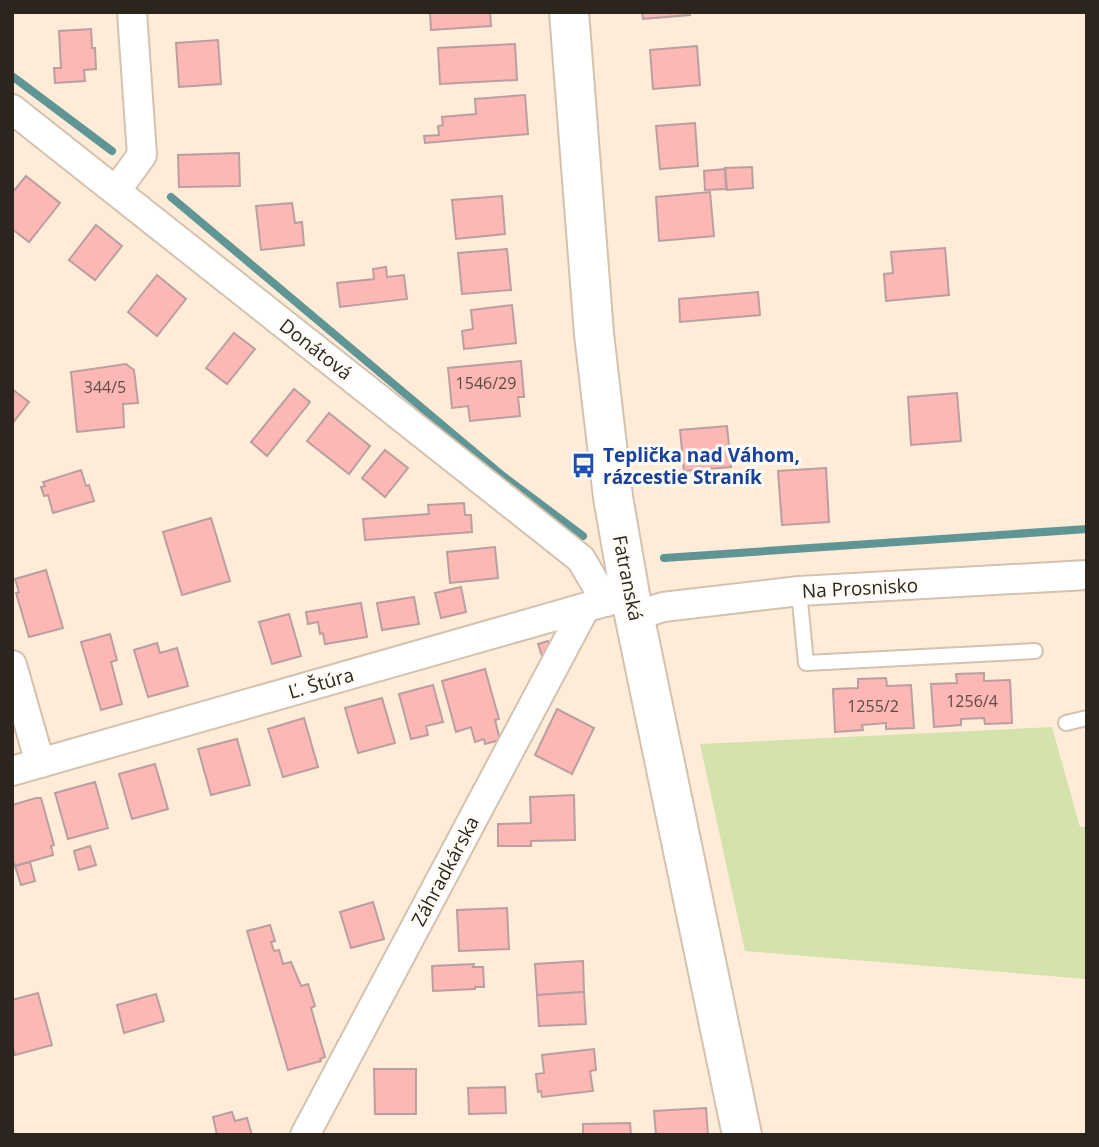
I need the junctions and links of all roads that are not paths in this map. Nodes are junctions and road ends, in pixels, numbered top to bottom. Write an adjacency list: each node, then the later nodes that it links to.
1 (132, 12): 4 (street)
2 (569, 12): 7 (main road, Fatranská)
3 (12, 109): 4 (street, Donátová)
4 (116, 191): 7 (street, Donátová)
5 (1087, 575): 6 (street, Na Prosnisko)
6 (799, 592): 7 (street, Na Prosnisko); 8 (lane)
7 (614, 605): 12 (street, Ľ. Štúra); 14 (street, Záhradkárska); 15 (main road, Fatranská)
8 (1035, 651)
9 (12, 665): 12 (street)
10 (1087, 718): 11 (lane)
11 (1066, 723)
12 (40, 763): 13 (street, Ľ. Štúra)
13 (12, 771)
14 (305, 1135)
15 (742, 1135)

